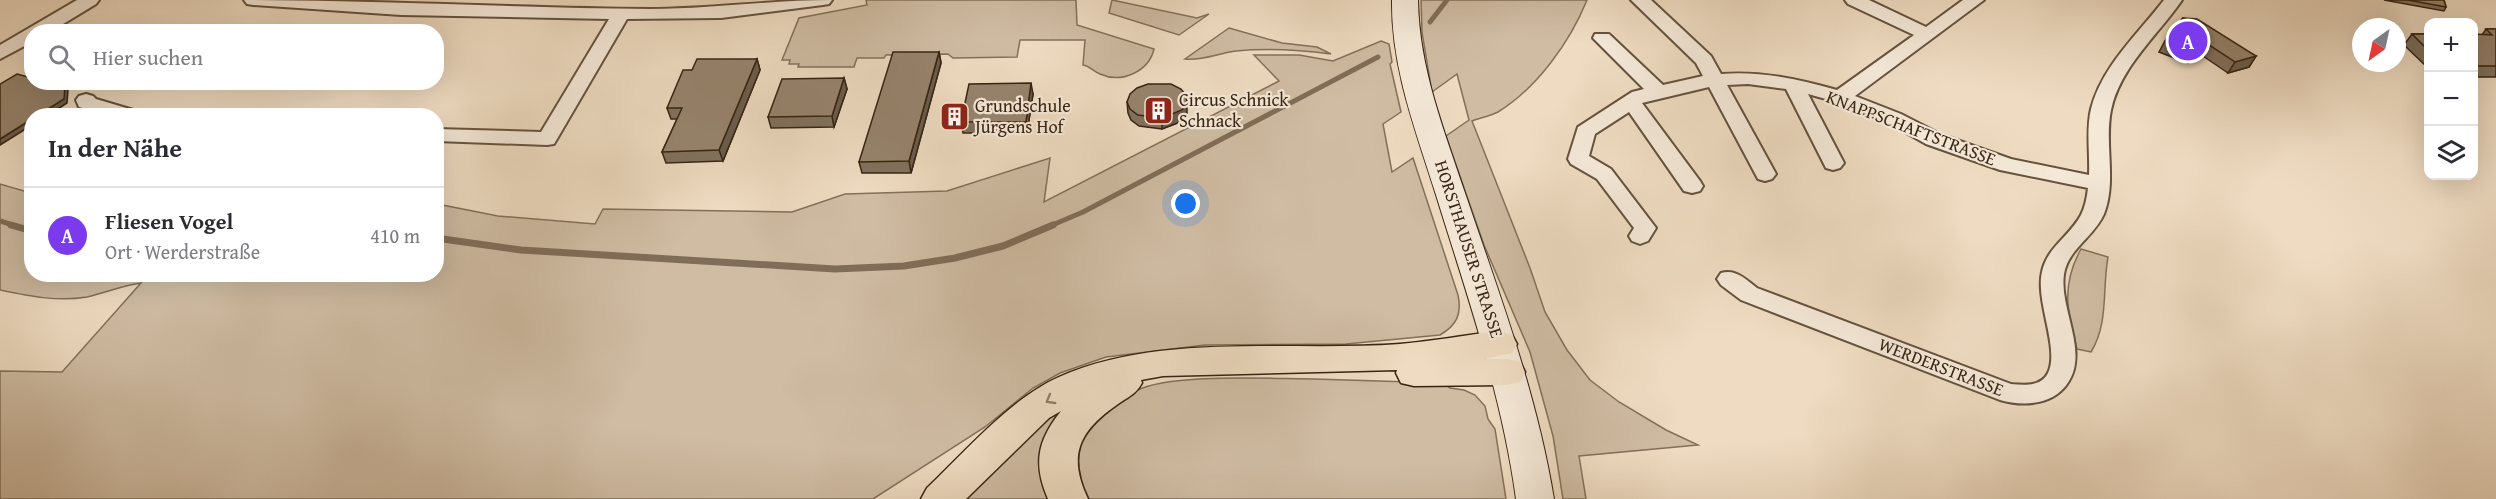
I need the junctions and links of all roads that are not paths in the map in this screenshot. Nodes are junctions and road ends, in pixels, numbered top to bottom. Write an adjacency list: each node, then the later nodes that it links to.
1 (90, 0): 10 (street)
2 (253, 0): 9 (street)
3 (823, 0): 9 (street)
4 (1405, 0): 29 (main road, HORSTHAUSER STRASSE)
5 (1640, 0): 15 (street)
6 (1854, 0): 11 (street)
7 (1975, 0): 11 (street)
8 (2164, 3): 25 (street, WERDERSTRASSE)
9 (621, 14): 22 (street)
10 (50, 24)
11 (1926, 34): 18 (street)
12 (1602, 38): 17 (street)
13 (24, 39): 14 (street)
14 (0, 53)
15 (1714, 80): 16 (street, KNAPPSCHAFTSTRASSE); 17 (street, KNAPPSCHAFTSTRASSE); 24 (street)
16 (1793, 84): 18 (street, KNAPPSCHAFTSTRASSE); 23 (street, KNAPPSCHAFTSTRASSE)
17 (1657, 90): 20 (street, KNAPPSCHAFTSTRASSE)
18 (1840, 97): 25 (street, KNAPPSCHAFTSTRASSE)
19 (86, 100): 21 (street)
20 (1631, 101): 26 (street); 27 (street, KNAPPSCHAFTSTRASSE)
21 (104, 108)
22 (444, 135)
23 (1833, 163)
24 (1765, 174)
25 (2100, 184): 28 (street, WERDERSTRASSE)
26 (1692, 186)
27 (1640, 236)
28 (1729, 279)
29 (1503, 358): 30 (highway, one-way to 30); 31 (highway); 32 (main road, HORSTHAUSER STRASSE)
30 (941, 499)
31 (1068, 499)
32 (1534, 499)

